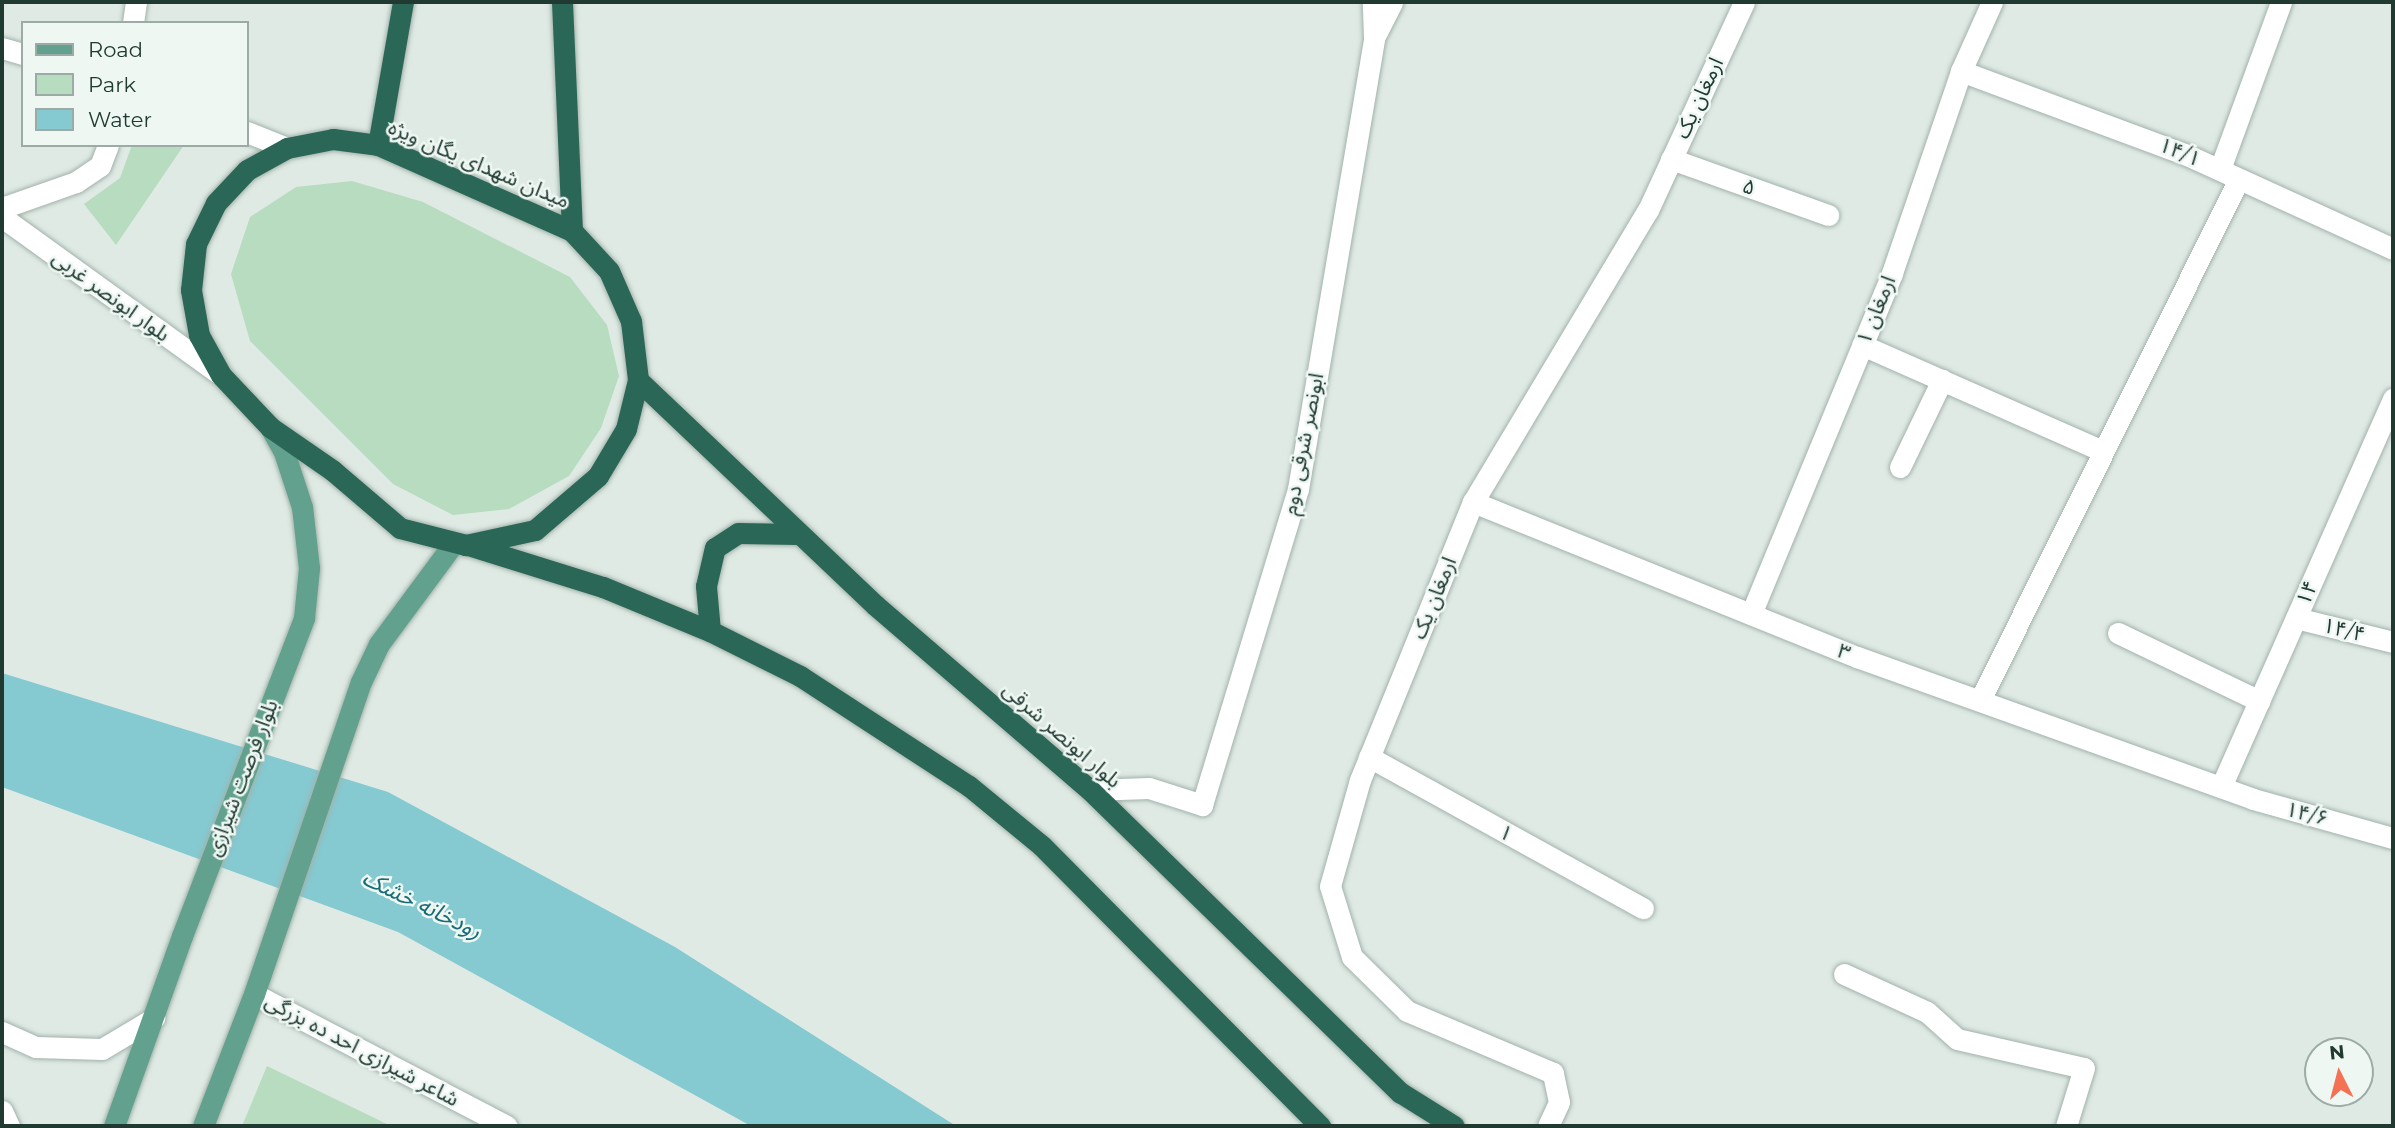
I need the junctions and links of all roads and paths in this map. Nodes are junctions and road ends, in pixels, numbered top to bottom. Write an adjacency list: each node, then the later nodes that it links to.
1 (136, 2): 9 (street)
2 (403, 2): 15 (highway)
3 (562, 2): 23 (highway)
4 (1373, 2): 10 (street, ابونصر شرقی دوم)
5 (1392, 2): 10 (street)
6 (1744, 2): 18 (street, ارمغان یک)
7 (1992, 2): 13 (street, ارمغان ۱)
8 (2281, 2): 19 (street)
9 (133, 21)
10 (1374, 38): 45 (street, ابونصر شرقی دوم)
11 (2, 48): 12 (street)
12 (21, 53)
13 (1961, 71): 19 (street, ۱۴/۱); 25 (street, ارمغان ۱)
14 (248, 132): 17 (street)
15 (378, 145): 17 (highway, میدان شهدای یگان ویژه); 23 (highway, میدان شهدای یگان ویژه)
16 (107, 147): 20 (street)
17 (287, 148): 26 (highway, میدان شهدای یگان ویژه)
18 (1671, 159): 21 (street, ۵); 33 (street, ارمغان یک)
19 (2230, 174): 24 (street, ۱۴/۱); 31 (street)
20 (2, 208)
21 (1828, 215)
22 (2, 217): 26 (street, بلوار ابونصر غربی)
23 (572, 231): 27 (highway, میدان شهدای یگان ویژه)
24 (2393, 249)
25 (1862, 345): 28 (street); 36 (street, ارمغان ۱)
26 (221, 375): 30 (highway, میدان شهدای یگان ویژه)
27 (638, 380): 34 (highway, بلوار ابونصر شرقی); 35 (highway, میدان شهدای یگان ویژه)
28 (1942, 380): 31 (street); 32 (street)
29 (2393, 398): 37 (street, ۱۴)
30 (270, 427): 35 (highway, میدان شهدای یگان ویژه); 50 (main road, بلوار فرصت شیرازی)
31 (2102, 451): 41 (street)
32 (1900, 467)
33 (1473, 502): 36 (street, ۳); 43 (street, ارمغان یک)
34 (797, 534): 38 (highway); 45 (highway, بلوار ابونصر شرقی)
35 (459, 544): 38 (highway); 49 (main road)
36 (1751, 614): 41 (street, ۳)
37 (2296, 618): 40 (street, ۱۴/۴); 42 (street, ۱۴)
38 (710, 631): 57 (highway)
39 (2118, 633): 42 (street)
40 (2393, 642)
41 (1980, 701): 44 (street, ۳)
42 (2259, 701): 44 (street, ۱۴)
43 (1369, 757): 47 (street, ۱); 59 (street, ارمغان یک)
44 (2221, 787): 46 (street, ۱۴/۶)
45 (1090, 790): 58 (highway, بلوار ابونصر شرقی)
46 (2393, 838)
47 (1643, 908)
48 (1844, 974): 60 (street)
49 (254, 994): 55 (main road); 56 (street, شاعر شیرازی احد ده بزرگی)
50 (154, 1018): 51 (street); 54 (main road, بلوار فرصت شیرازی)
51 (2, 1032)
52 (2, 1111): 53 (street)
53 (9, 1126)
54 (114, 1126)
55 (203, 1126)
56 (507, 1126)
57 (1320, 1126)
58 (1454, 1126)
59 (1548, 1126)
60 (2066, 1126)

